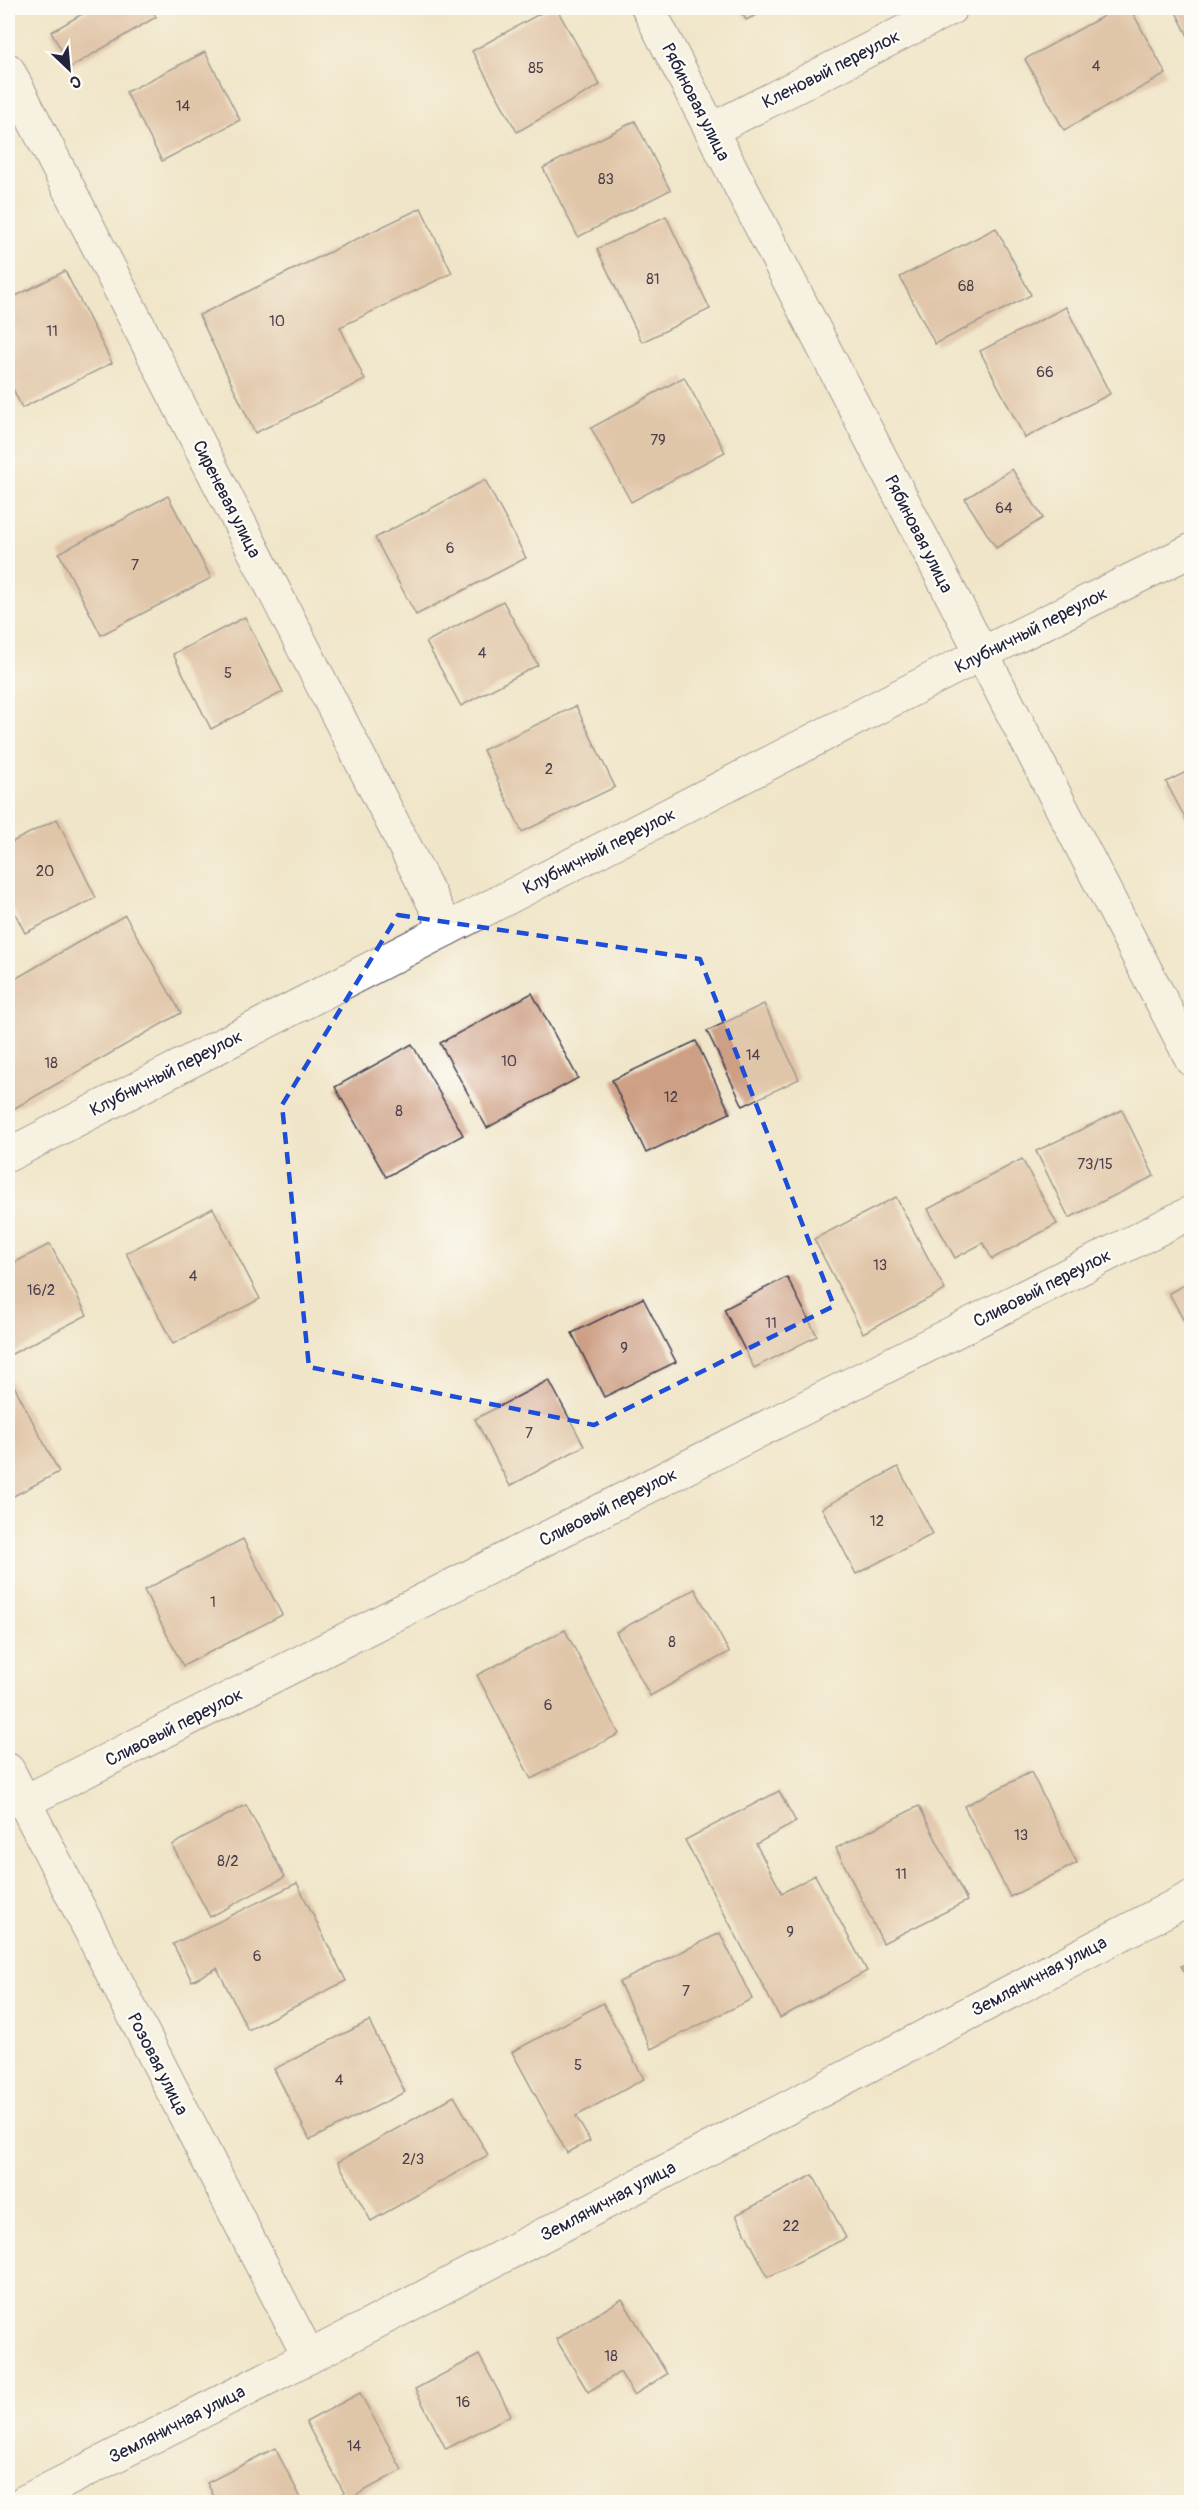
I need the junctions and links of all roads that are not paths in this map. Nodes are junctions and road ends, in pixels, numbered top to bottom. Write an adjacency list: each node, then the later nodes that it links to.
1 (648, 8): 4 (street, Рябиновая улица)
2 (951, 8): 4 (street, Кленовый переулок)
3 (8, 70): 7 (street, Сиреневая улица)
4 (711, 130): 6 (street, Рябиновая улица)
5 (1191, 550): 6 (street, Клубничный переулок)
6 (981, 654): 7 (street, Клубничный переулок); 8 (street, Рябиновая улица)
7 (447, 929): 9 (street, Клубничный переулок)
8 (1191, 1060)
9 (8, 1155)
10 (1191, 1212): 12 (street, Сливовый переулок)
11 (8, 1770): 12 (street, Розовая улица)
12 (24, 1802): 14 (street, Розовая улица)
13 (1191, 1897): 14 (street, Земляничная улица)
14 (309, 2357): 15 (street, Земляничная улица)
15 (24, 2502)

